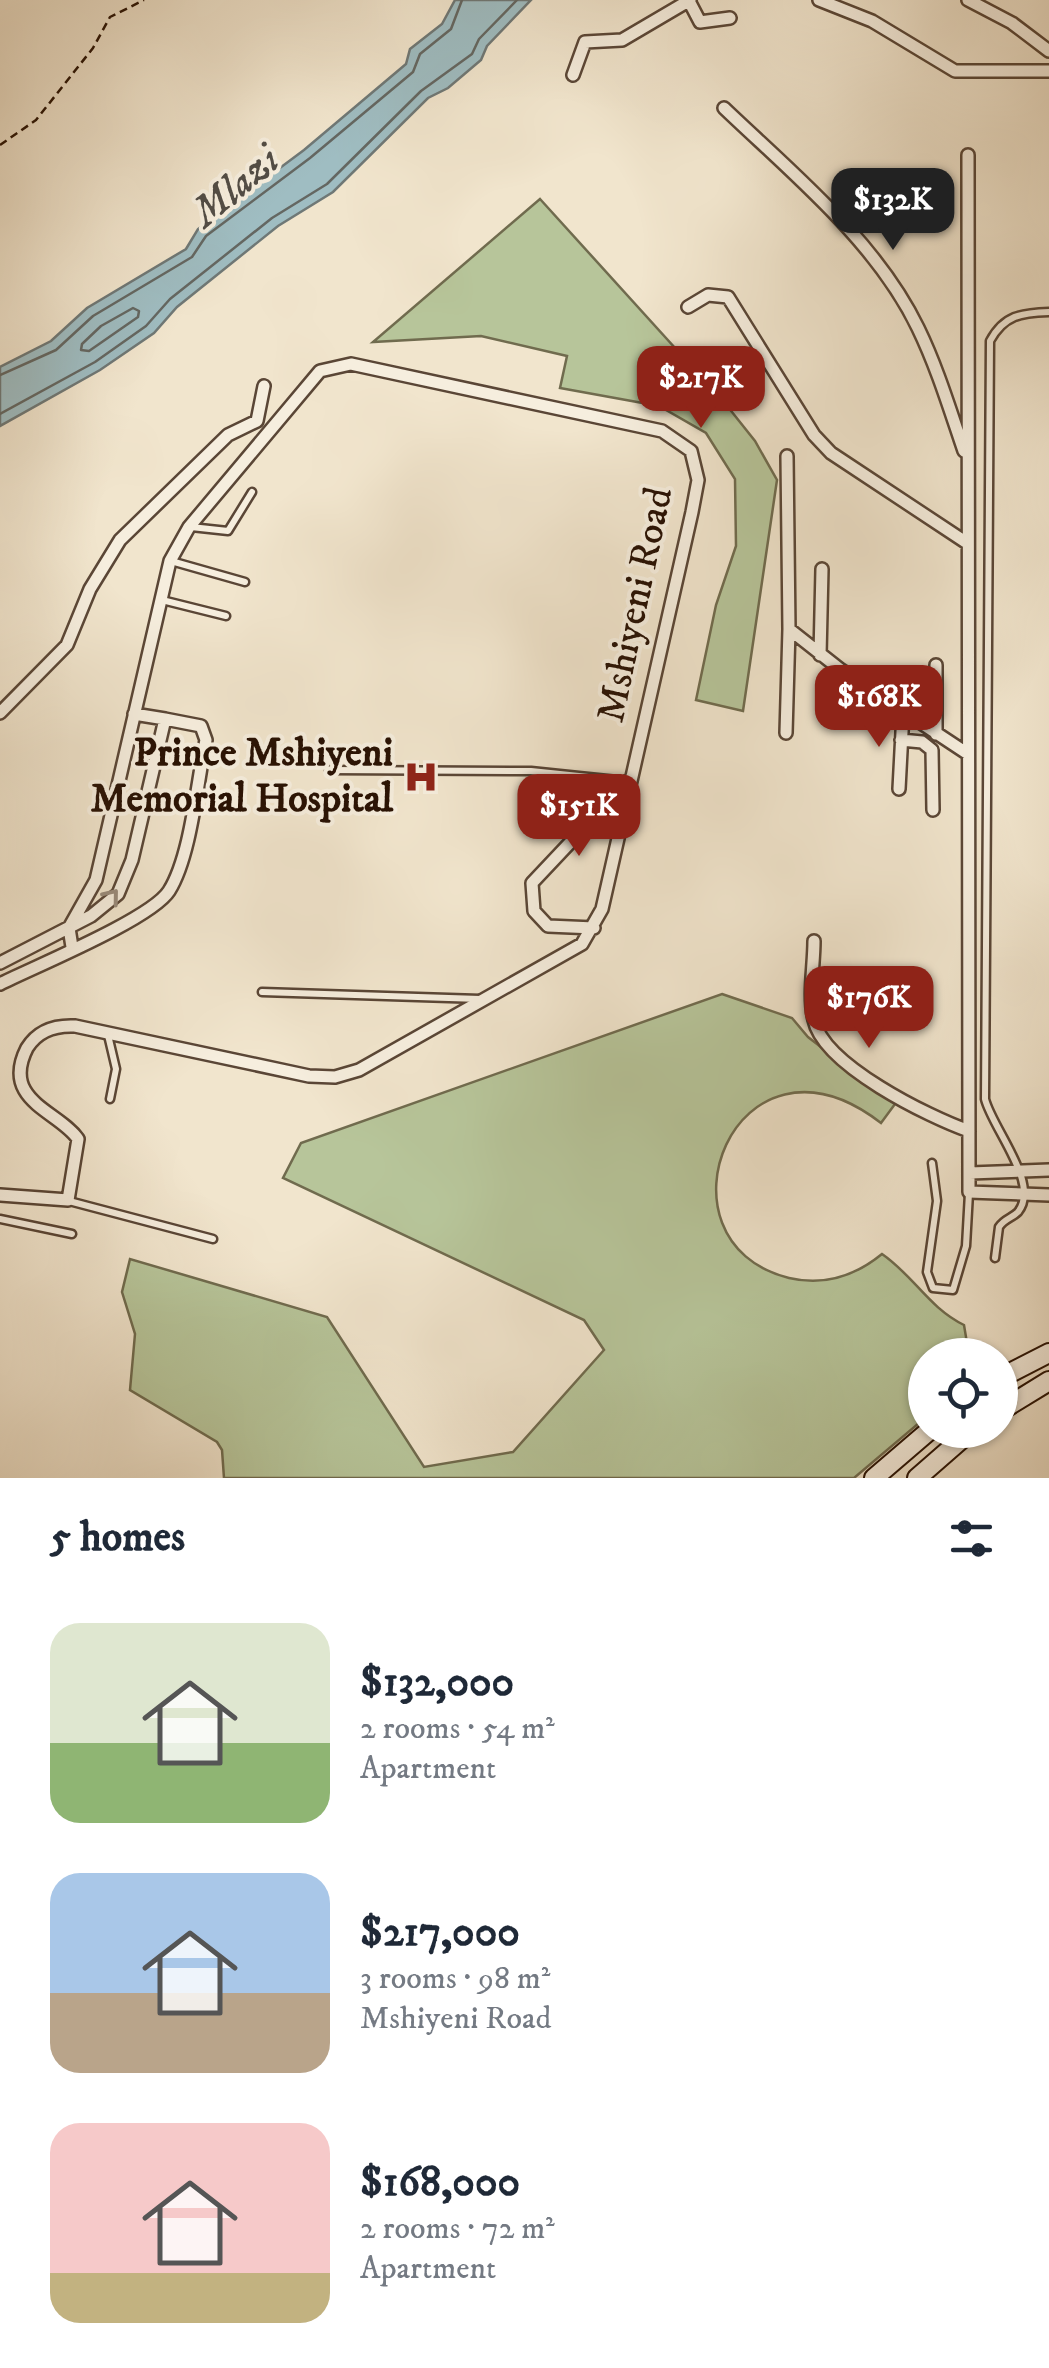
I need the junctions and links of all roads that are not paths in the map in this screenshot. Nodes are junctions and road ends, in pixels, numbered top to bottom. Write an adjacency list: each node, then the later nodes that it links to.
1 (690, 0): 4 (street); 7 (street)
2 (819, 0): 6 (street)
3 (968, 0): 5 (street)
4 (730, 18)
5 (1049, 50)
6 (1049, 71)
7 (572, 76)
8 (724, 108): 14 (street)
9 (968, 155): 14 (street)
10 (688, 308): 17 (street)
11 (1049, 312): 50 (lane)
12 (264, 386): 26 (street)
13 (787, 456): 23 (street)
14 (967, 460): 17 (street)
15 (252, 492): 16 (lane)
16 (189, 526): 18 (street, Mshiyeni Road); 35 (street, Mshiyeni Road)
17 (967, 543): 33 (street)
18 (170, 561): 20 (lane); 21 (street, Mshiyeni Road)
19 (822, 569): 24 (street)
20 (245, 582)
21 (160, 600): 22 (lane); 28 (street, Mshiyeni Road)
22 (226, 616)
23 (788, 629): 24 (street); 30 (street)
24 (820, 655): 27 (street)
25 (936, 666): 31 (street)
26 (3, 706)
27 (904, 712): 31 (street); 32 (street)
28 (134, 714): 29 (street); 38 (street, Mshiyeni Road)
29 (165, 719): 38 (street, one-way to 29); 41 (street)
30 (786, 733)
31 (936, 734): 33 (street)
32 (901, 740): 36 (street); 37 (street)
33 (968, 754): 48 (street)
34 (329, 770): 35 (lane)
35 (630, 779): 39 (street, Mshiyeni Road); 39 (street)
36 (899, 789)
37 (933, 810)
38 (70, 928): 41 (street); 42 (street)
39 (594, 928): 45 (street)
40 (814, 942): 48 (street)
41 (72, 947): 43 (street)
42 (0, 963)
43 (0, 984)
44 (262, 992): 45 (lane)
45 (487, 999): 46 (street)
46 (108, 1033): 47 (lane); 57 (street)
47 (110, 1100)
48 (970, 1131): 52 (street)
49 (932, 1163): 53 (lane)
50 (1021, 1171): 51 (street); 52 (street); 54 (lane)
51 (1049, 1171): 55 (street)
52 (970, 1173): 53 (street)
53 (970, 1192): 54 (street)
54 (1023, 1193): 55 (street); 61 (lane)
55 (1049, 1193)
56 (0, 1194): 57 (street)
57 (68, 1200): 60 (lane)
58 (0, 1220): 59 (lane)
59 (72, 1234)
60 (213, 1238)
61 (995, 1258)
62 (1049, 1353): 63 (street)
63 (1018, 1369)
64 (1049, 1381): 65 (street)
65 (1018, 1399)
66 (909, 1448): 68 (street)
67 (951, 1448): 69 (street)
68 (874, 1478)
69 (917, 1478)

